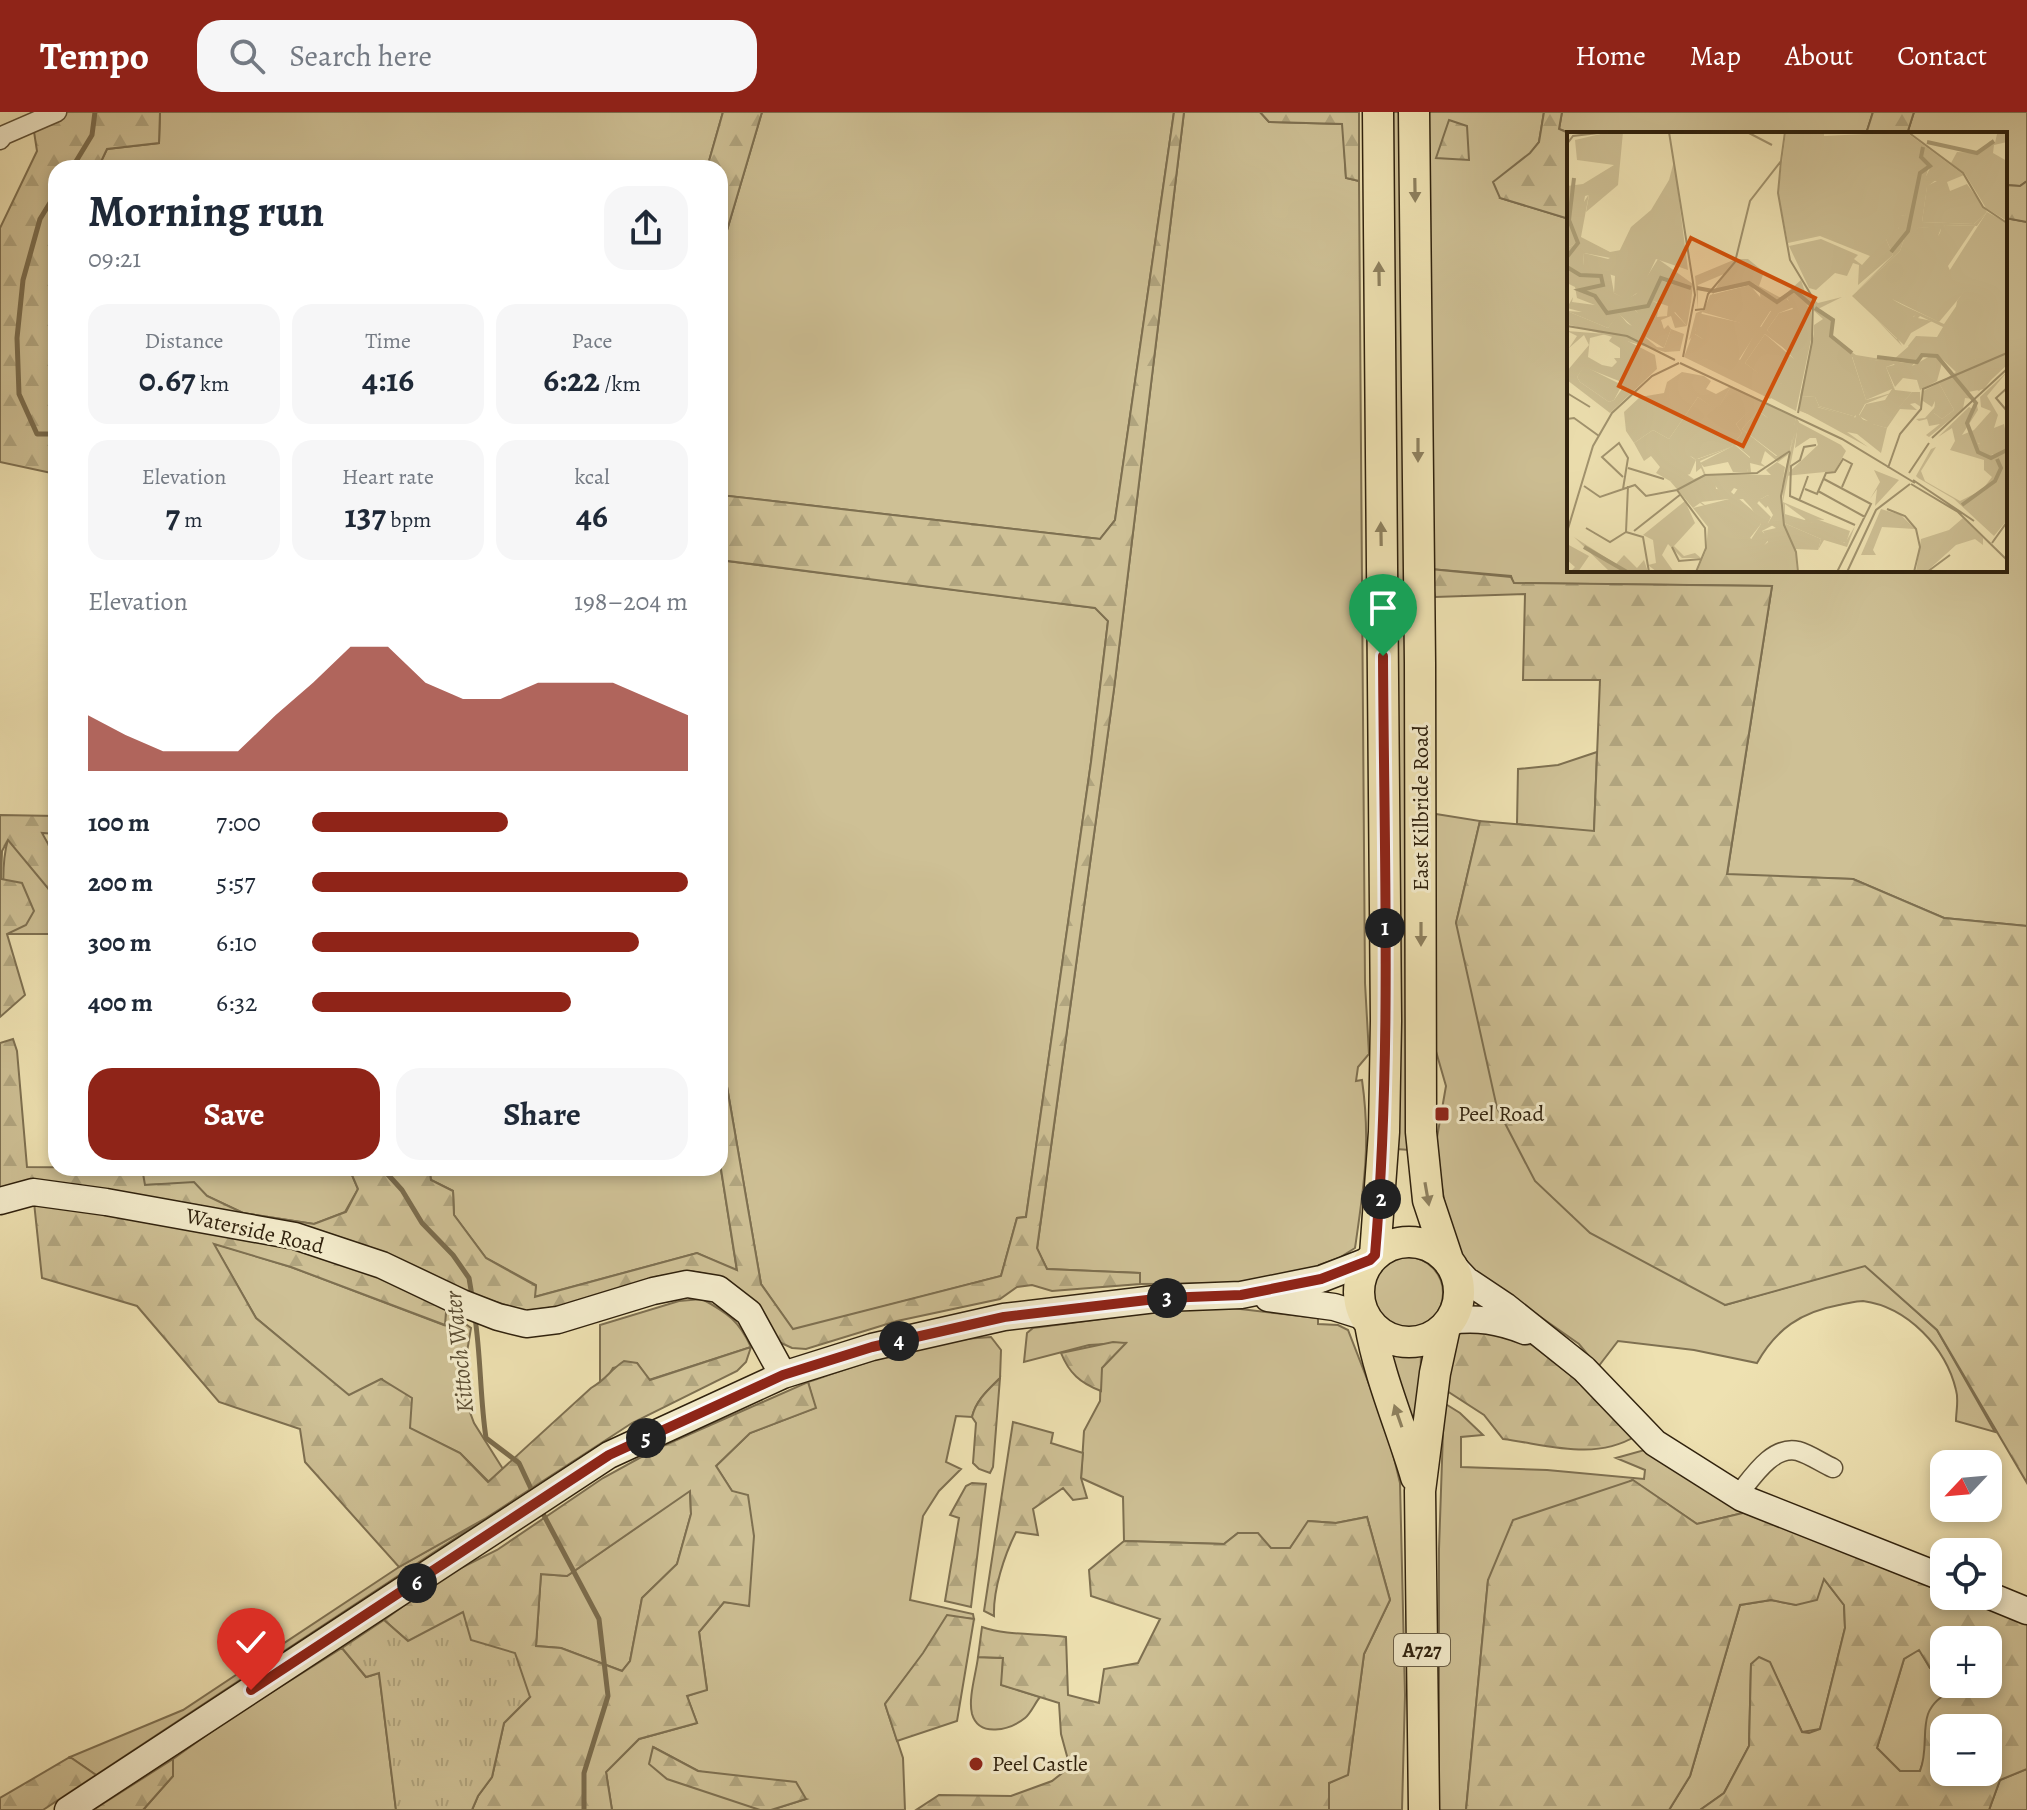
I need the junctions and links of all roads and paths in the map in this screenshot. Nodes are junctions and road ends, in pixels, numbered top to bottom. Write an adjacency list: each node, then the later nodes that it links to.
1 (1378, 112): 6 (main road, East Kilbride Road, one-way to 1)
2 (1414, 112): 7 (main road, East Kilbride Road, one-way to 7)
3 (50, 114): 4 (street)
4 (0, 140)
5 (0, 1201): 12 (street, Waterside Road)
6 (1372, 1258): 7 (main road); 8 (street); 9 (main road)
7 (1449, 1262): 10 (main road); 11 (street)
8 (1241, 1295): 9 (street); 12 (street)
9 (1368, 1321): 10 (main road); 14 (main road, A727, one-way to 9)
10 (1447, 1324): 11 (street); 14 (main road, A727)
11 (1540, 1336): 15 (street)
12 (783, 1375): 19 (street)
13 (1833, 1468): 15 (street)
14 (1420, 1491): 20 (main road, A727)
15 (1738, 1495): 16 (street)
16 (1930, 1572)
17 (2002, 1601): 18 (street)
18 (2027, 1611)
19 (68, 1810)
20 (1424, 1810)

